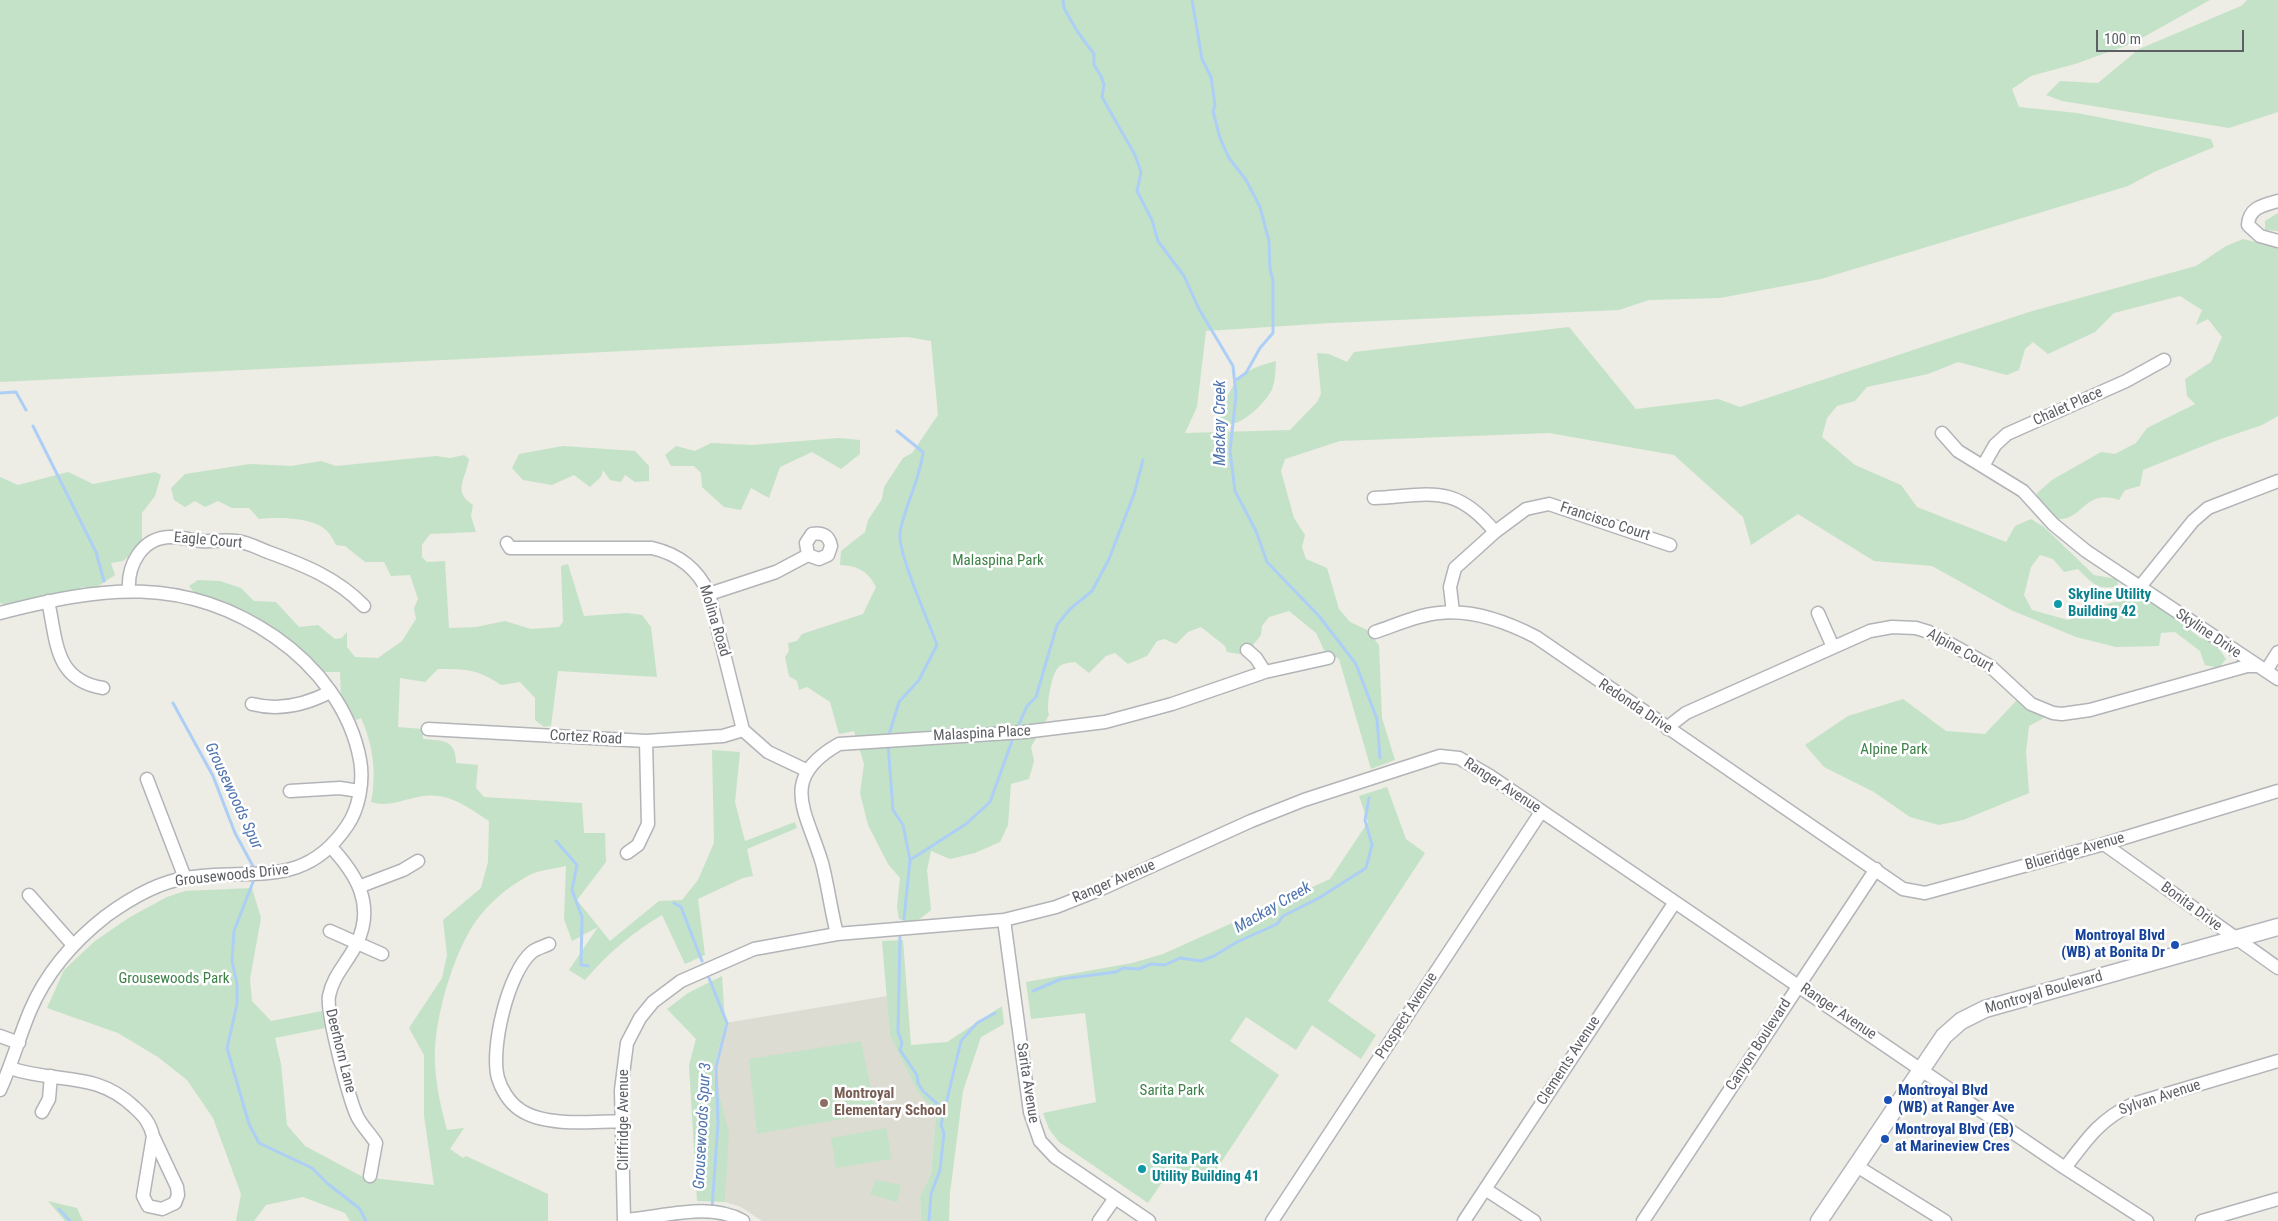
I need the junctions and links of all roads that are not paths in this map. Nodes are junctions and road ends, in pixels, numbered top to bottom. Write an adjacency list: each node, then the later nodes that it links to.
1 (2278, 200): 2 (street)
2 (2278, 241)
3 (2164, 360): 5 (street, Chalet Place)
4 (1942, 433): 5 (street)
5 (1983, 466): 12 (street)
6 (2278, 481): 12 (street)
7 (1374, 498): 8 (street)
8 (1495, 532): 10 (street, Francisco Court); 17 (street, Francisco Court)
9 (508, 543): 14 (street, Molina Road)
10 (1670, 545)
11 (808, 555): 14 (street)
12 (2139, 588): 25 (street, Skyline Drive)
13 (130, 591): 15 (street, Grousewoods Drive); 16 (street, Eagle Court); 29 (street, Grousewoods Drive)
14 (709, 594): 33 (street, Molina Road)
15 (48, 601): 18 (street, Grousewoods Drive); 28 (street)
16 (364, 606)
17 (1453, 612): 20 (street, Redonda Drive); 32 (street, Redonda Drive)
18 (0, 613)
19 (1818, 613): 21 (street)
20 (1375, 632)
21 (1833, 647): 25 (street, Alpine Court); 32 (street, Alpine Court)
22 (1247, 650): 26 (street)
23 (2278, 652): 25 (street)
24 (1328, 658): 26 (street, Malaspina Place)
25 (2261, 668): 27 (street, Skyline Drive)
26 (1265, 672): 35 (street, Malaspina Place)
27 (2278, 679)
28 (103, 688)
29 (330, 692): 30 (street); 38 (street, Grousewoods Drive)
30 (252, 704)
31 (428, 729): 34 (street, Cortez Road)
32 (1668, 729): 45 (street, Redonda Drive)
33 (743, 730): 34 (street, Cortez Road); 35 (street)
34 (646, 741): 43 (street)
35 (808, 771): 53 (street, Malaspina Place)
36 (147, 779): 46 (street)
37 (290, 791): 38 (street)
38 (359, 791): 42 (street, Grousewoods Drive)
39 (2278, 792): 41 (street, Blueridge Avenue)
40 (1541, 812): 49 (street, Ranger Avenue); 50 (street, Ranger Avenue); 82 (street, Prospect Avenue)
41 (2104, 844): 45 (street, Blueridge Avenue); 54 (street, Bonita Drive)
42 (331, 847): 46 (street, Grousewoods Drive); 47 (street)
43 (627, 853)
44 (418, 861): 47 (street)
45 (1876, 869): 61 (street, Canyon Boulevard)
46 (185, 878): 57 (street, Grousewoods Drive)
47 (361, 886): 55 (street, Deerhorn Lane)
48 (29, 895): 57 (street)
49 (1675, 902): 61 (street, Ranger Avenue); 75 (street, Clements Avenue)
50 (1004, 920): 53 (street, Ranger Avenue); 76 (street, Sarita Avenue)
51 (2278, 927): 54 (street, Montroyal Boulevard)
52 (330, 931): 55 (street)
53 (837, 934): 60 (street, Ranger Avenue)
54 (2235, 939): 59 (street, Bonita Drive); 66 (street, Montroyal Boulevard)
55 (357, 944): 58 (street); 74 (street, Deerhorn Lane)
56 (549, 944): 70 (street)
57 (73, 945): 63 (street, Grousewoods Drive)
58 (382, 954)
59 (2278, 968)
60 (681, 981): 70 (street, Cliffridge Avenue)
61 (1799, 985): 66 (street, Ranger Avenue); 85 (street, Canyon Boulevard)
62 (0, 1036): 63 (street)
63 (19, 1043): 65 (street, Grousewoods Drive)
64 (2278, 1061): 73 (street, Sylvan Avenue)
65 (10, 1068): 67 (street); 68 (street, Grousewoods Drive)
66 (1921, 1068): 72 (street, Montroyal Boulevard); 73 (street, Ranger Avenue)
67 (52, 1076): 69 (street); 71 (street)
68 (0, 1090)
69 (42, 1112)
70 (623, 1121): 78 (street, Cliffridge Avenue)
71 (153, 1136): 71 (street)
72 (1855, 1165): 86 (street, Montroyal Boulevard); 87 (street)
73 (2065, 1168): 88 (street, Ranger Avenue)
74 (370, 1176)
75 (1485, 1189): 83 (street, Clements Avenue); 84 (street)
76 (1115, 1198): 80 (street); 81 (street, Sarita Avenue)
77 (2278, 1199): 89 (street)
78 (624, 1220): 79 (street)
79 (743, 1221)
80 (1099, 1221)
81 (1149, 1221)
82 (1272, 1221)
83 (1464, 1221)
84 (1534, 1221)
85 (1643, 1221)
86 (1819, 1221)
87 (1945, 1221)
88 (2147, 1221)
89 (2202, 1221)

